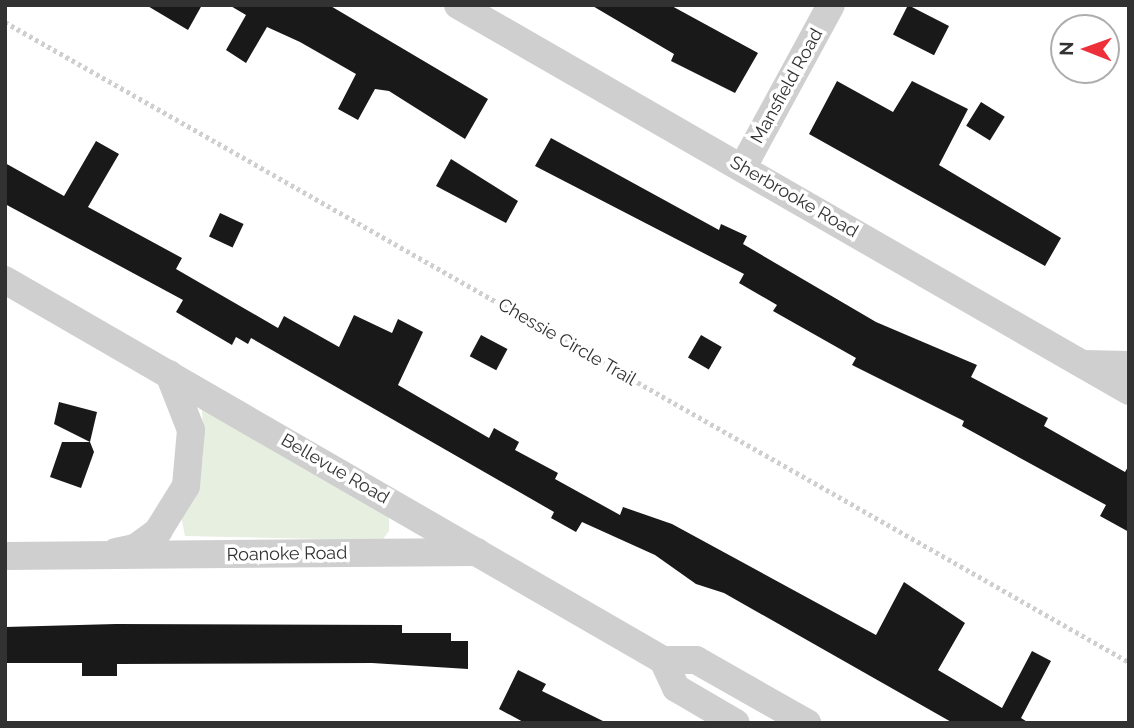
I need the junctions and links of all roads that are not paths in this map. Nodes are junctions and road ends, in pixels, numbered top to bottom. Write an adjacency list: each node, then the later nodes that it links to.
1 (458, 5): 3 (street, Sherbrooke Road)
2 (831, 5): 3 (street, Mansfield Road)
3 (743, 167): 5 (street, Sherbrooke Road)
4 (5, 280): 7 (street, Bellevue Road)
5 (1080, 364): 6 (street); 8 (street, Sherbrooke Road)
6 (1129, 365)
7 (169, 374): 9 (street, Bellevue Road); 11 (street, Roanoke Road)
8 (1129, 391)
9 (477, 552): 11 (street, Roanoke Road); 12 (street, Bellevue Road)
10 (5, 556): 11 (street, Roanoke Road)
11 (96, 556)
12 (663, 660): 13 (street); 14 (street, Bellevue Road)
13 (736, 723)
14 (807, 723)

